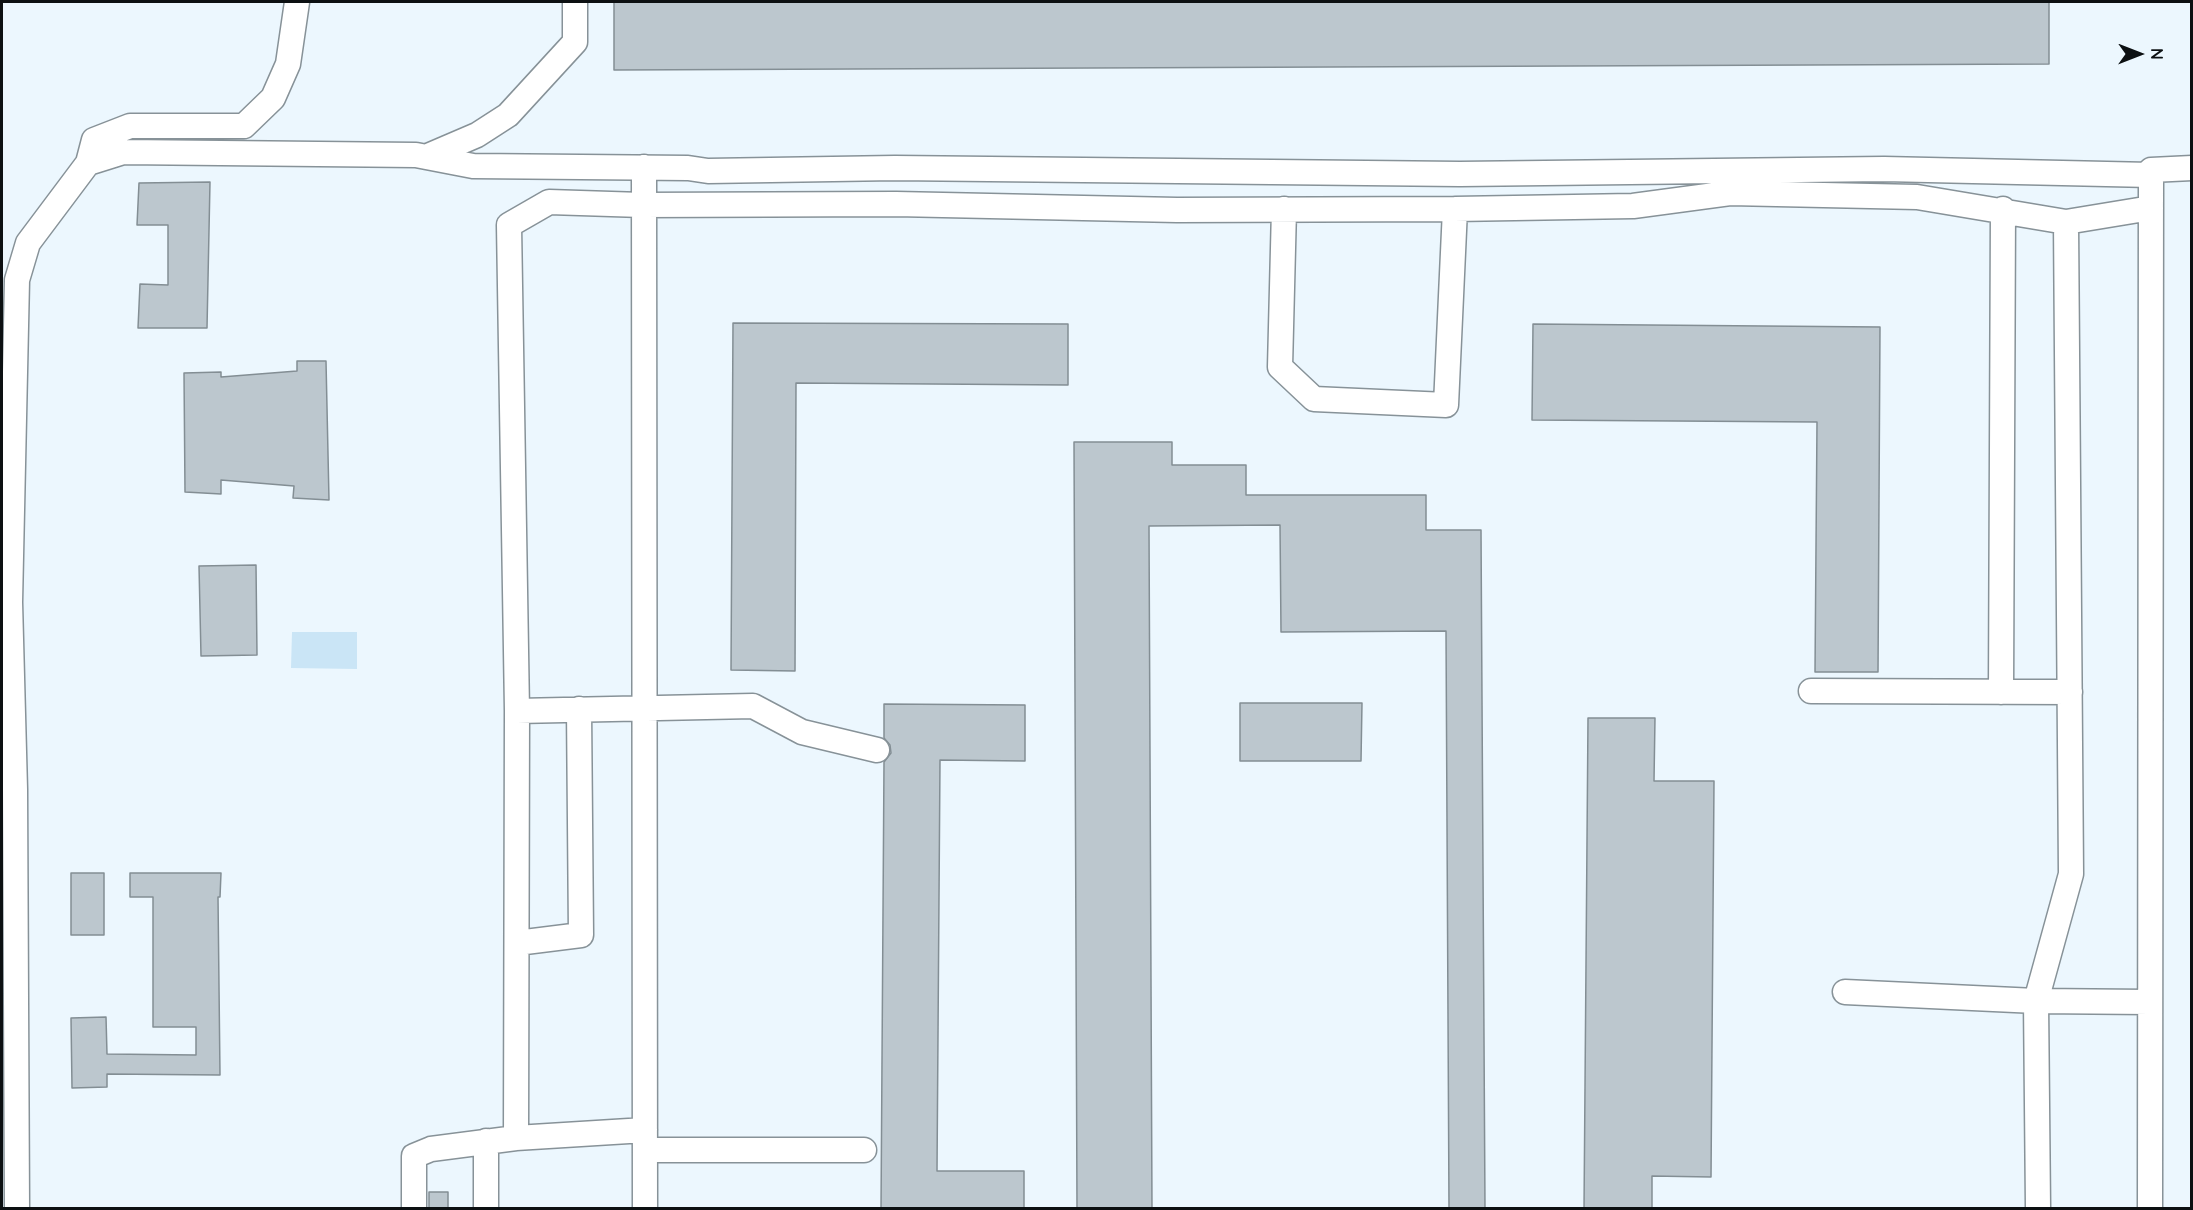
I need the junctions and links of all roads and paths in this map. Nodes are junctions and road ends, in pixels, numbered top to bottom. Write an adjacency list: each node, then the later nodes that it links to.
1 (297, 2): 4 (lane)
2 (575, 2): 3 (lane)
3 (428, 156): 4 (lane); 5 (lane)
4 (88, 164): 27 (lane)
5 (644, 167): 7 (lane); 9 (lane)
6 (2192, 168): 8 (lane)
7 (1171, 172): 8 (lane); 14 (lane)
8 (2151, 175): 10 (lane)
9 (642, 205): 14 (lane); 19 (lane); 21 (lane)
10 (2151, 208): 15 (lane); 26 (lane)
11 (1284, 209): 12 (lane); 12 (lane); 14 (lane)
12 (1455, 209): 13 (lane)
13 (2003, 209): 15 (lane); 17 (lane)
14 (1167, 210)
15 (2066, 222): 18 (lane)
16 (1811, 691): 17 (lane)
17 (2001, 692): 18 (lane)
18 (2070, 692): 25 (lane)
19 (643, 708): 20 (lane); 22 (lane); 29 (lane)
20 (579, 709): 21 (lane); 23 (lane)
21 (517, 711): 23 (lane)
22 (877, 750)
23 (517, 943): 28 (lane)
24 (1845, 992): 25 (lane)
25 (2036, 1001): 26 (lane); 36 (lane)
26 (2149, 1002): 37 (lane)
27 (9, 1099): 32 (lane)
28 (516, 1137): 29 (lane); 30 (lane)
29 (645, 1140): 31 (lane); 35 (lane)
30 (486, 1142): 33 (lane); 34 (lane)
31 (864, 1150)
32 (17, 1209)
33 (414, 1209)
34 (486, 1209)
35 (645, 1209)
36 (2038, 1209)
37 (2150, 1209)

